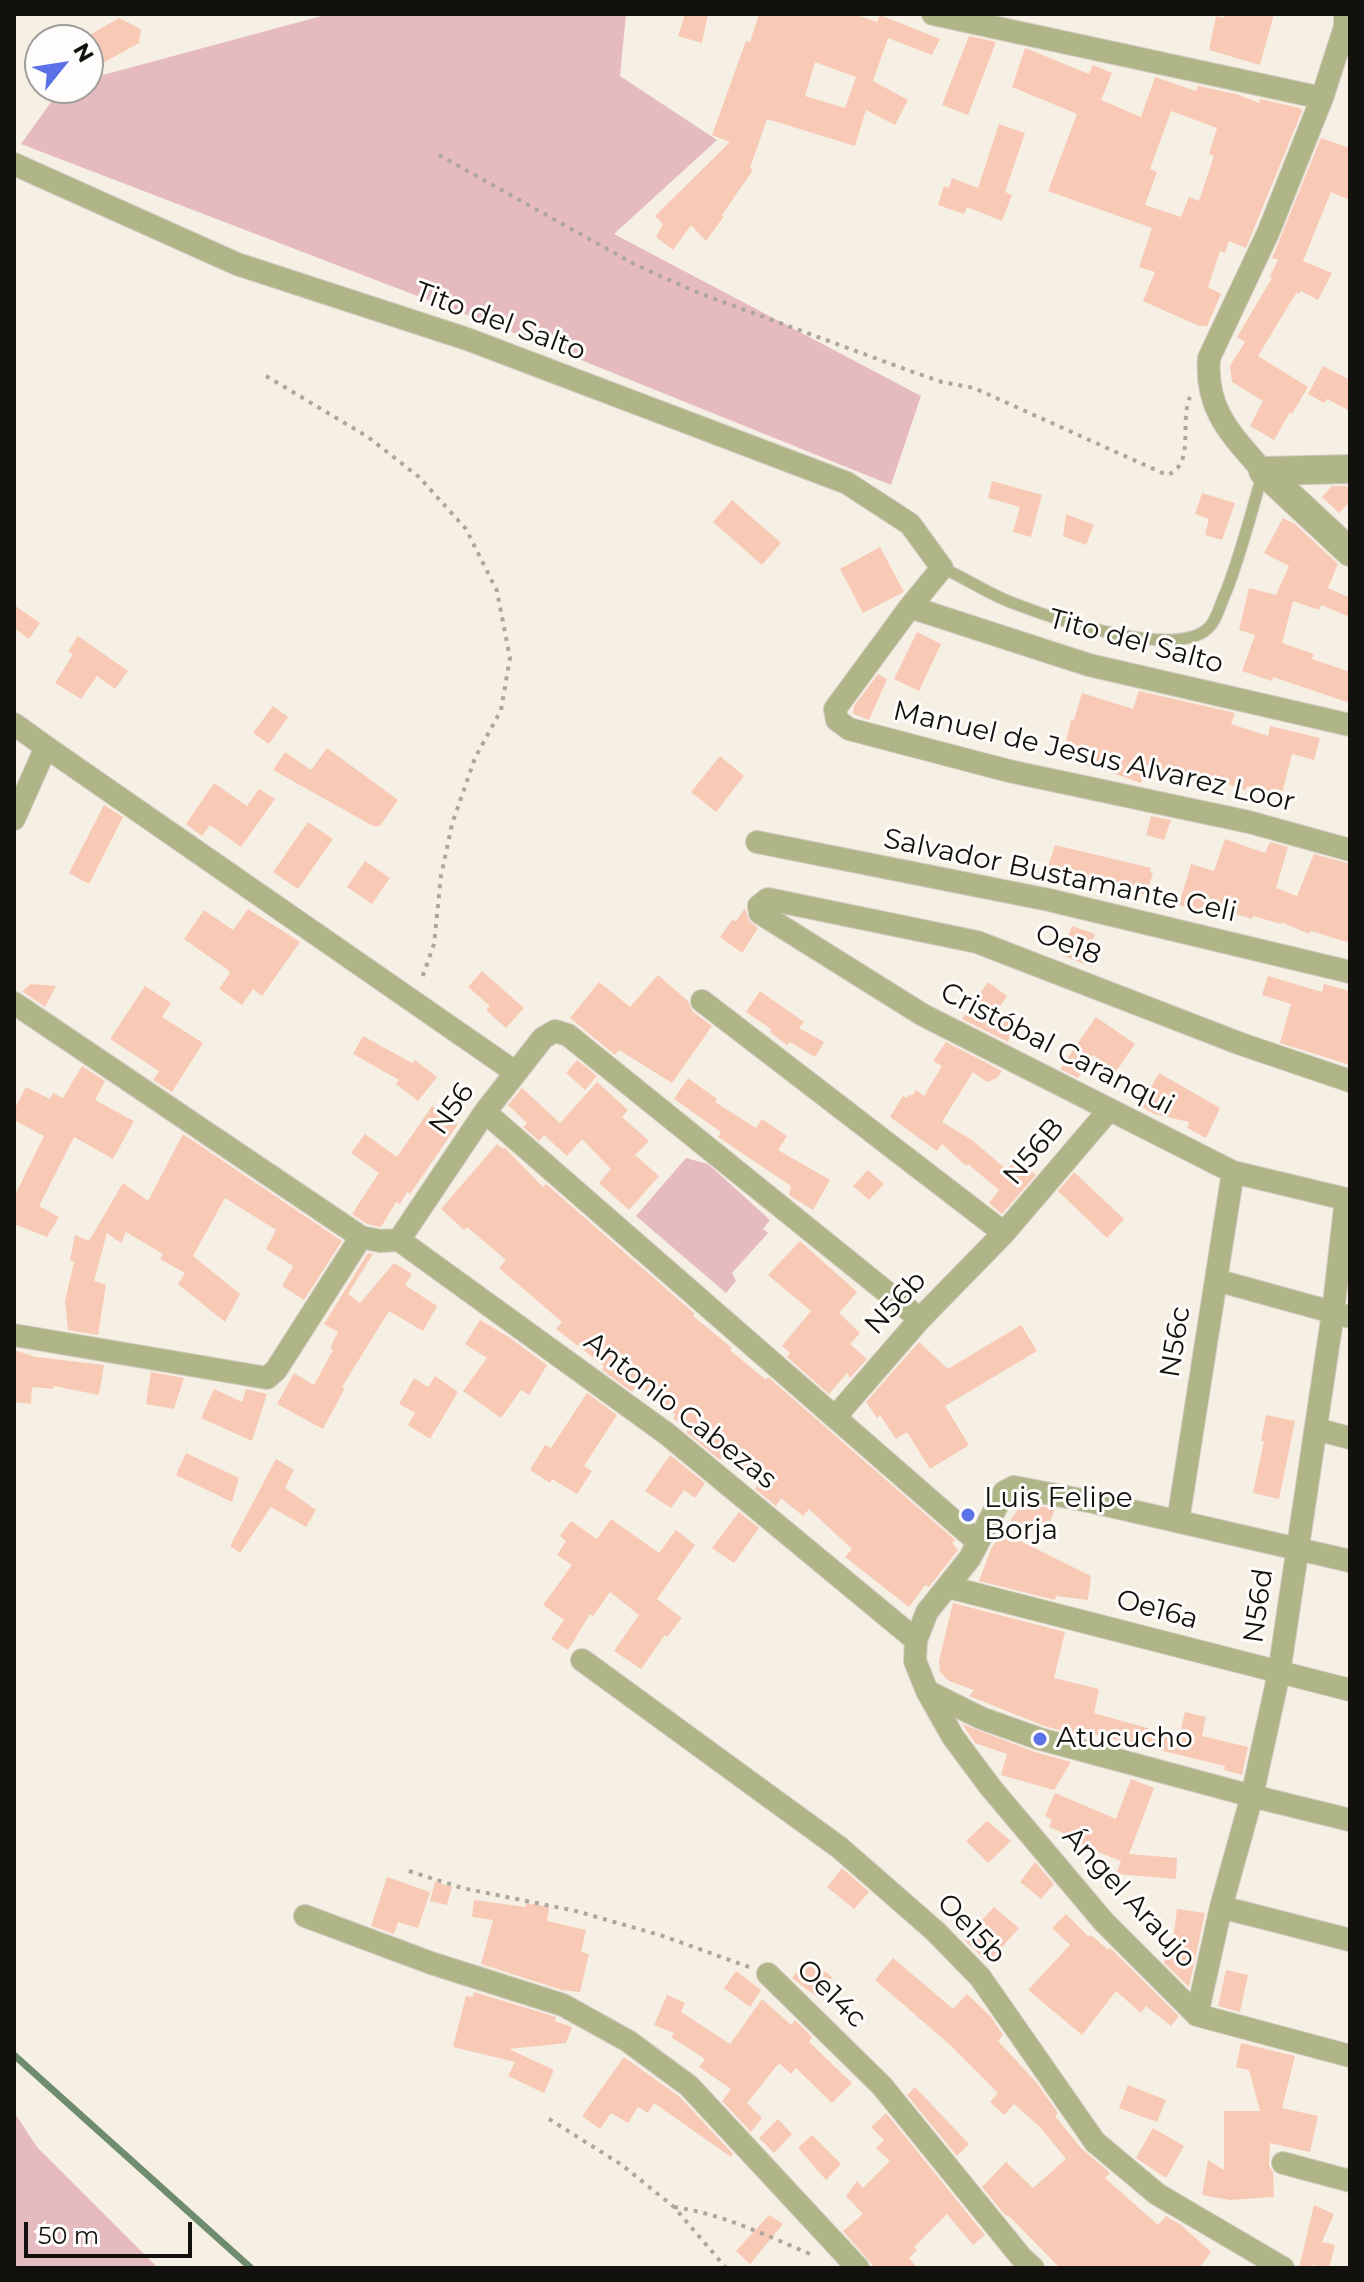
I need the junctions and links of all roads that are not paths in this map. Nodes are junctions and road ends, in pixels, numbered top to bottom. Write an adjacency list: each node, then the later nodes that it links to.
1 (933, 14): 3 (street)
2 (1345, 14): 4 (street)
3 (1012, 22): 4 (street)
4 (1322, 98): 7 (street)
5 (14, 164): 9 (street, Tito del Salto)
6 (1350, 469): 7 (street)
7 (1263, 471): 8 (street); 9 (lane)
8 (1350, 552)
9 (942, 568): 10 (street)
10 (910, 607): 12 (street, Tito del Salto); 16 (street, Manuel de Jesus Alvarez Loor)
11 (14, 724): 13 (street)
12 (1350, 725)
13 (46, 747): 14 (street); 21 (street)
14 (14, 819)
15 (757, 842): 18 (street, Salvador Bustamante Celi)
16 (1350, 850)
17 (759, 906): 22 (street, Oe18); 23 (street, Cristóbal Caranqui)
18 (1350, 972)
19 (702, 1001): 27 (street)
20 (14, 1003): 28 (street)
21 (515, 1072): 24 (street, N56); 32 (street, N56)
22 (1350, 1081)
23 (1109, 1110): 25 (street, Cristóbal Caranqui); 27 (street, N56B)
24 (485, 1112): 29 (street, N56); 34 (street)
25 (1233, 1172): 26 (street, Cristóbal Caranqui); 30 (street, N56c)
26 (1348, 1200): 31 (street, N56d)
27 (1004, 1233): 32 (street, N56b)
28 (361, 1237): 29 (street); 33 (street)
29 (399, 1240): 42 (street, Antonio Cabezas)
30 (1216, 1280): 31 (street); 37 (street, N56c)
31 (1342, 1315): 35 (street, N56d)
32 (920, 1319): 34 (street, N56b)
33 (14, 1335)
34 (836, 1416): 38 (street)
35 (1316, 1429): 36 (street); 39 (street, N56d)
36 (1350, 1438)
37 (1178, 1521): 38 (street); 39 (street)
38 (978, 1542): 41 (street)
39 (1298, 1549): 40 (street); 44 (street, N56d)
40 (1350, 1561)
41 (948, 1587): 42 (street); 44 (street, Oe16a)
42 (916, 1640): 46 (street)
43 (582, 1660): 59 (street, Oe15b)
44 (1279, 1673): 45 (street, Oe16a); 47 (street, N56d)
45 (1350, 1690)
46 (927, 1691): 47 (street); 53 (street, Ángel Araujo)
47 (1252, 1796): 48 (street); 49 (street, N56d)
48 (1350, 1820)
49 (1221, 1907): 51 (street); 53 (street, N56d)
50 (305, 1916): 57 (street)
51 (1350, 1940)
52 (768, 1974): 58 (street, Oe14c)
53 (1197, 2015): 54 (street, Ángel Araujo)
54 (1350, 2056)
55 (1283, 2163): 56 (street)
56 (1350, 2181)
57 (858, 2268)
58 (1033, 2268)
59 (1283, 2268)

